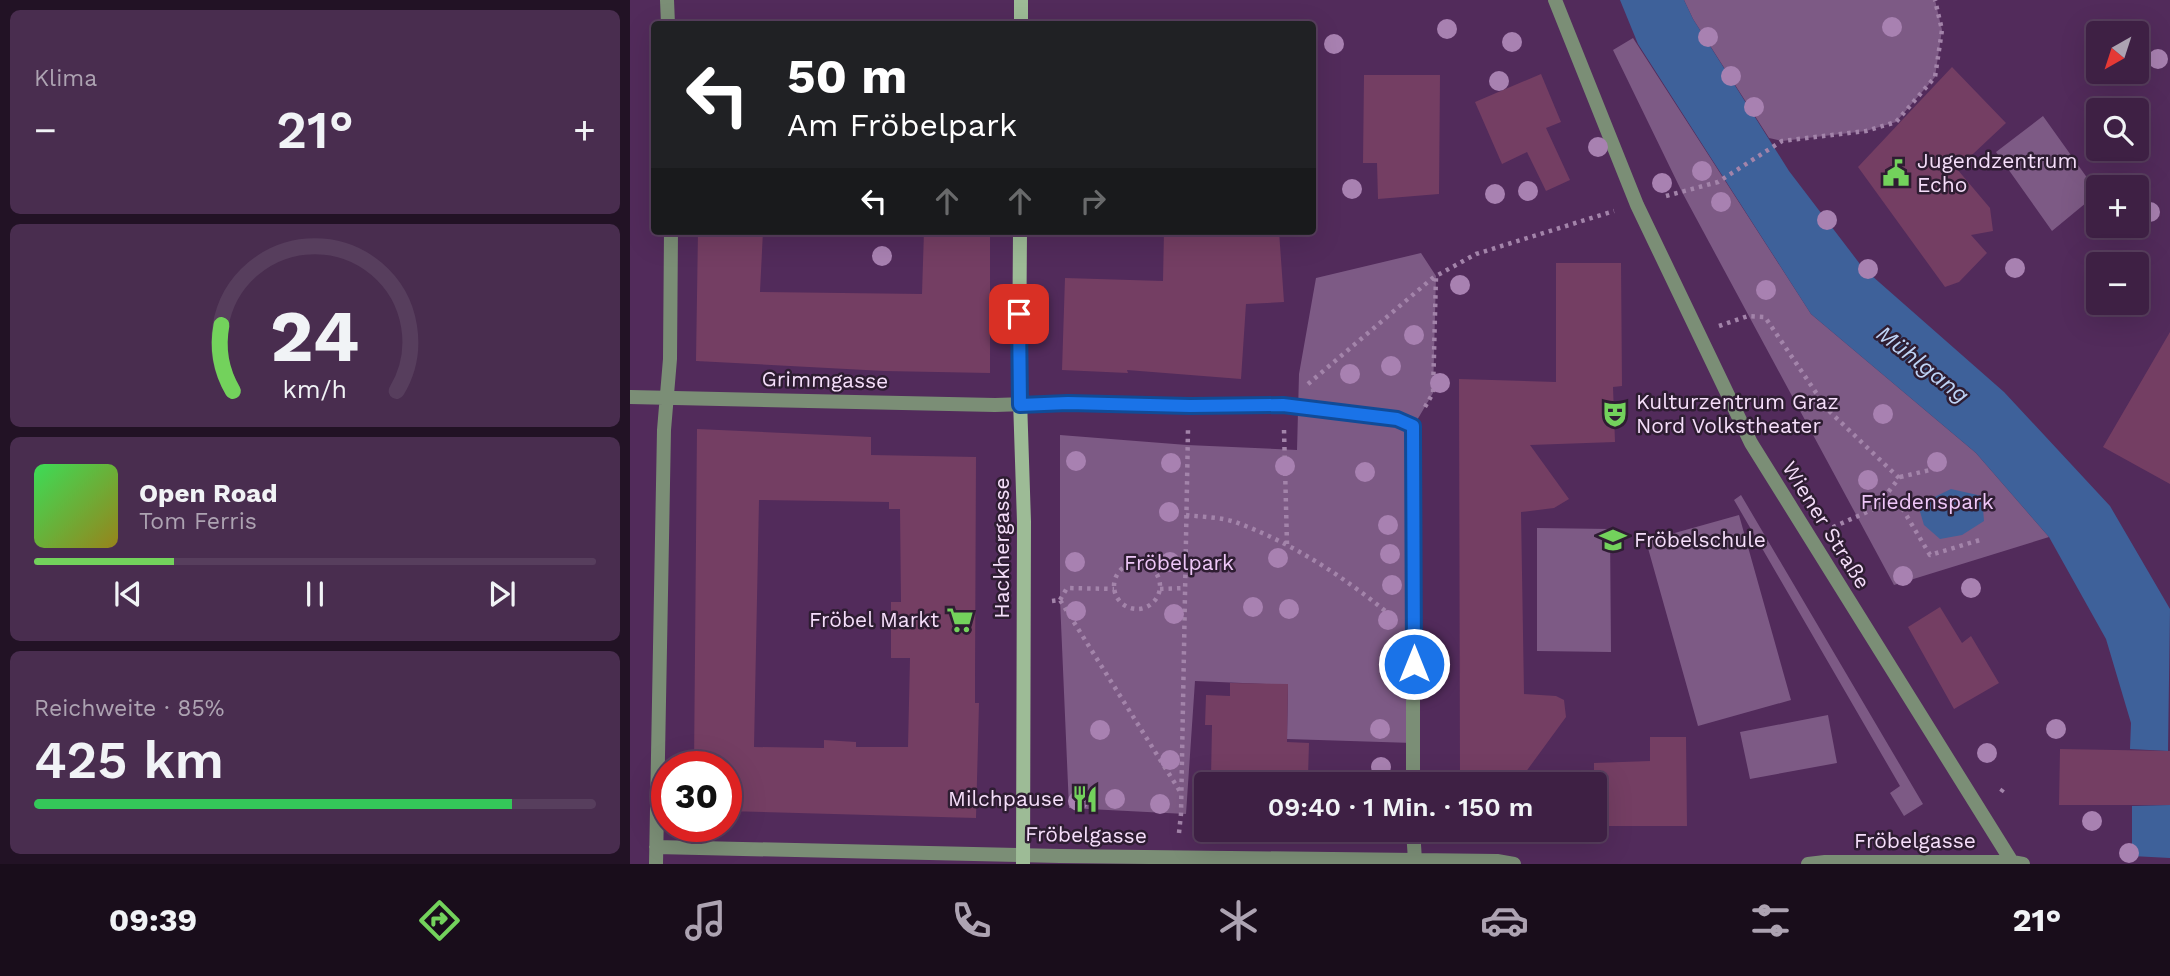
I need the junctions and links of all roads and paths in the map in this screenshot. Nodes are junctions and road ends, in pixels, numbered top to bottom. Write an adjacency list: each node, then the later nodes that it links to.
1 (667, 0): 5 (street)
2 (1021, 0): 6 (main road)
3 (1555, 0): 12 (street, Wiener Straße)
4 (1935, 0): 7 (path)
5 (667, 21)
6 (1021, 21)
7 (1666, 196)
8 (1609, 213): 11 (path)
9 (671, 235): 14 (street)
10 (1020, 235): 15 (main road, Hackhergasse)
11 (1436, 275): 16 (path); 17 (path)
12 (1699, 333): 21 (path); 24 (street, Wiener Straße)
13 (630, 397): 14 (street, Grimmgasse)
14 (665, 398): 15 (street, Grimmgasse); 36 (street)
15 (1020, 405): 16 (street, Grimmgasse); 38 (main road, Hackhergasse)
16 (1283, 405): 17 (street, Grimmgasse)
17 (1413, 426): 32 (street)
18 (1187, 440): 23 (path)
19 (1285, 444): 26 (path)
20 (1943, 467): 21 (path)
21 (1899, 478): 22 (path)
22 (1876, 508): 24 (path); 25 (path)
23 (1186, 514): 26 (path); 27 (path)
24 (1808, 538): 41 (street, Wiener Straße)
25 (1980, 540)
26 (1287, 544): 32 (path)
27 (1185, 588): 29 (path); 34 (path)
28 (1114, 589): 29 (path); 29 (path); 30 (path)
29 (1160, 589)
30 (1060, 600): 31 (path); 34 (path)
31 (1052, 601)
32 (1414, 635): 33 (street)
33 (1413, 772)
34 (1181, 794): 37 (path)
35 (1414, 842): 39 (street)
36 (656, 846): 38 (street, Fröbelgasse); 42 (street)
37 (1175, 858): 38 (street, Fröbelgasse); 39 (street, Fröbelgasse)
38 (1023, 859)
39 (1415, 860): 40 (street, Fröbelgasse)
40 (1497, 863): 43 (street, Fröbelgasse)
41 (2017, 863): 44 (street, Fröbelgasse)
42 (656, 864)
43 (1514, 864)
44 (1808, 864)

